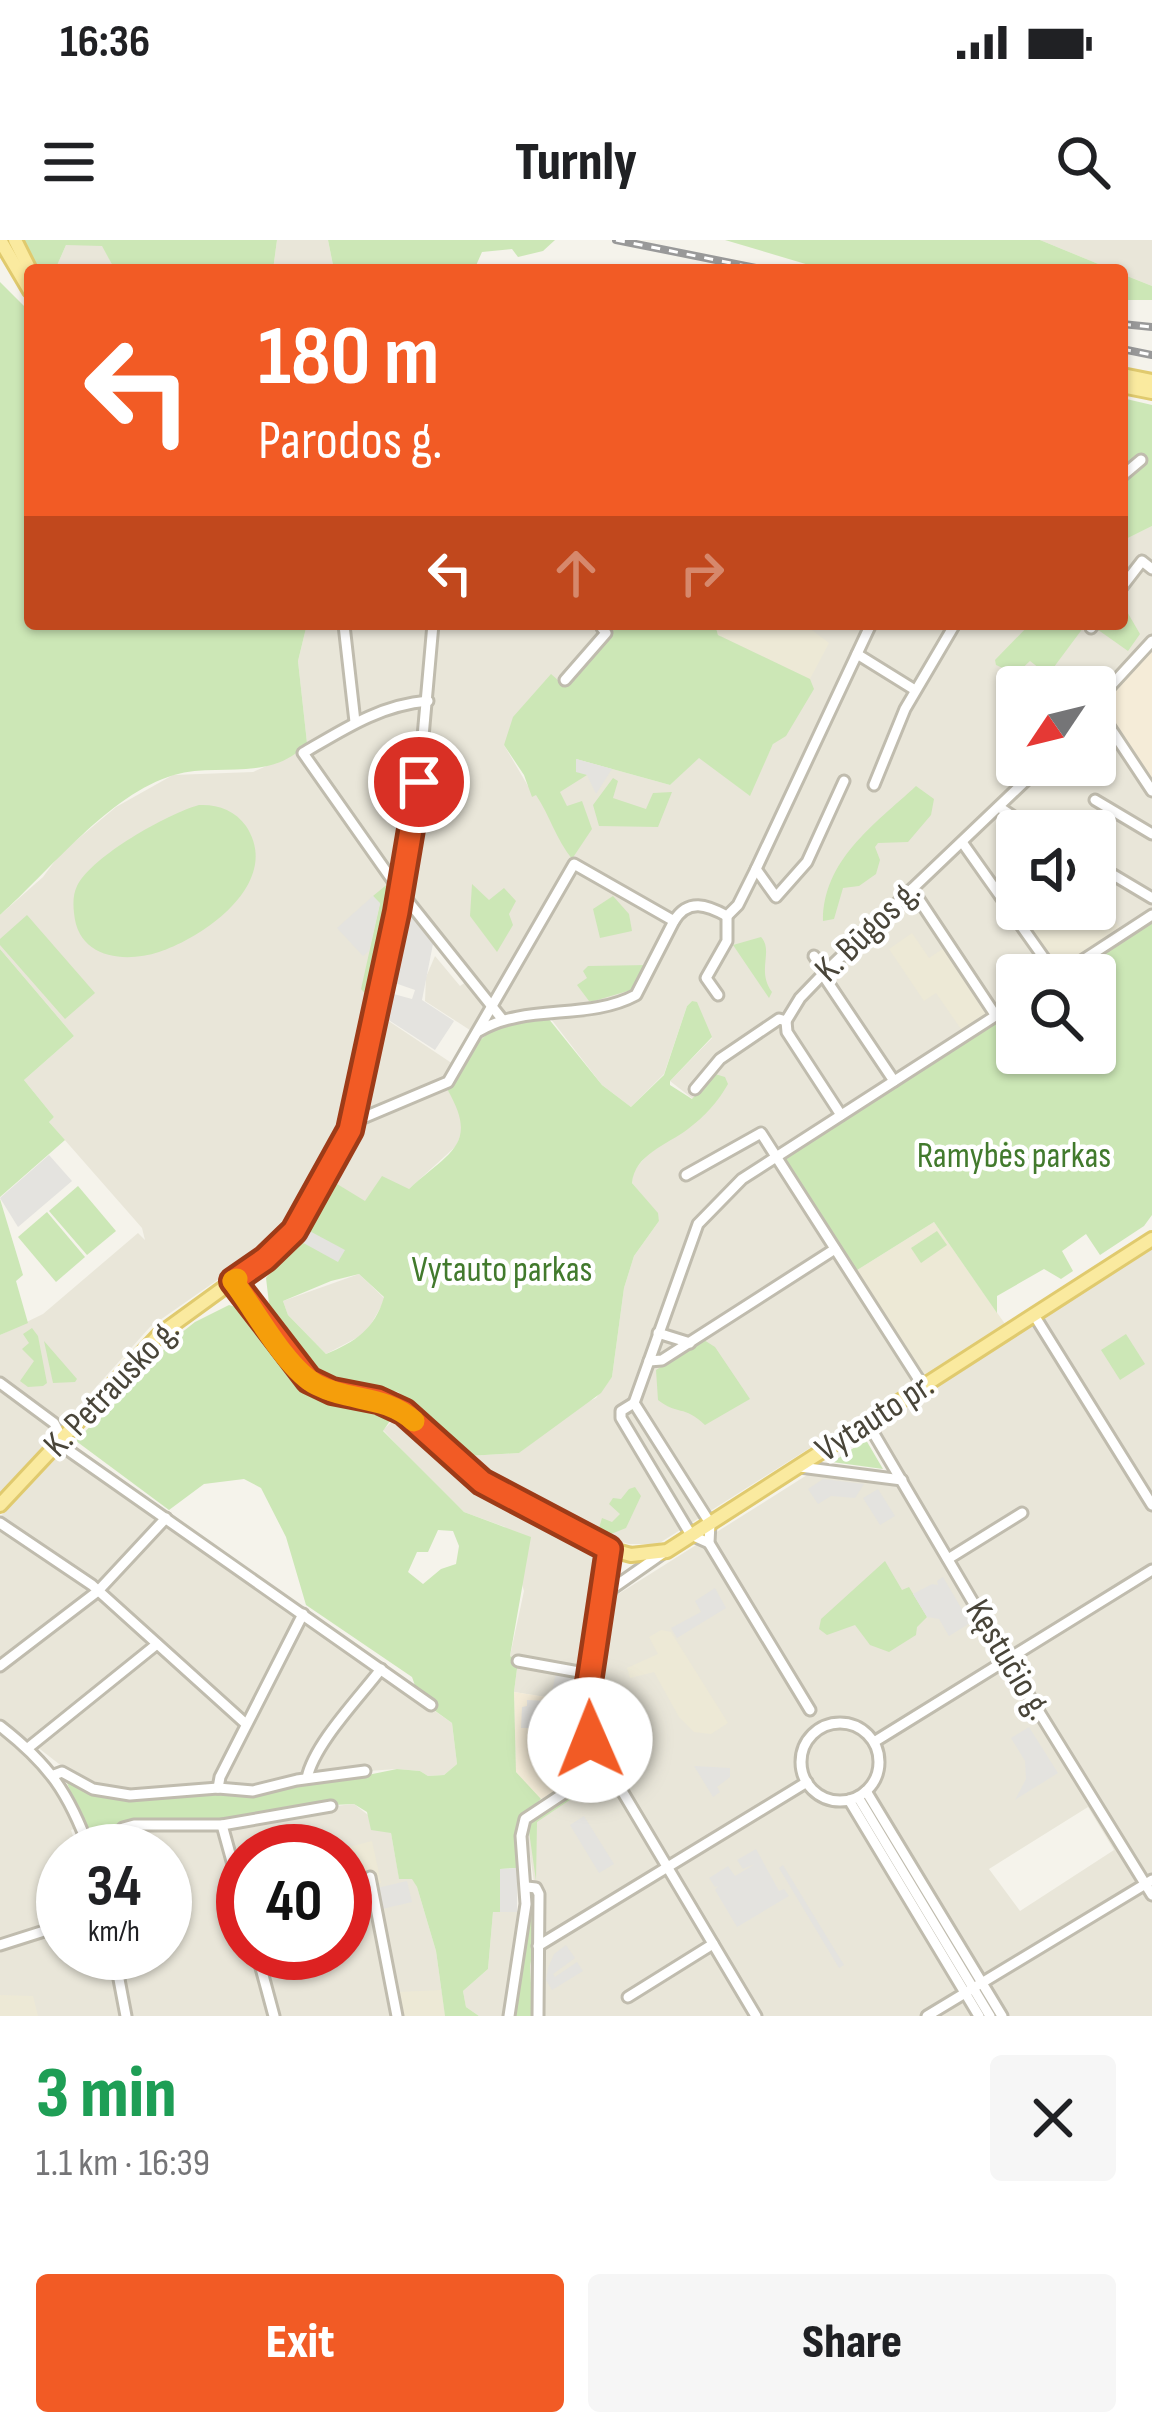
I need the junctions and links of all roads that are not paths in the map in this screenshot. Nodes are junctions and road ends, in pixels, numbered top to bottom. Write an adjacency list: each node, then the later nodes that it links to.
1 (0, 240): 2 (main road)
2 (24, 281)
3 (1141, 460): 4 (street)
4 (1128, 471)
5 (1152, 569): 6 (street)
6 (1128, 579)
7 (345, 630): 18 (street)
8 (434, 630): 17 (street)
9 (605, 630): 14 (street)
10 (868, 630): 13 (street)
11 (951, 630): 16 (street)
12 (1152, 641): 15 (street)
13 (857, 654): 16 (street); 29 (street)
14 (565, 680)
15 (1116, 681)
16 (916, 690): 21 (street)
17 (428, 701): 18 (street); 32 (street)
18 (355, 722): 32 (street)
19 (1116, 736): 23 (street)
20 (844, 781): 29 (street)
21 (874, 784)
22 (1020, 786): 25 (street, K. Būgos g.)
23 (1152, 791)
24 (1095, 800): 27 (street)
25 (999, 807): 26 (street); 28 (street, K. Būgos g.)
26 (1004, 810)
27 (1152, 834)
28 (962, 842): 31 (street, K. Būgos g.); 37 (street)
29 (756, 869): 35 (street)
30 (1116, 877): 33 (street)
31 (912, 889): 40 (street, K. Būgos g.); 43 (street)
32 (400, 891): 42 (street); 50 (street)
33 (1152, 898)
34 (1152, 915): 38 (street)
35 (727, 916): 36 (street); 41 (street)
36 (674, 921): 42 (street); 44 (street)
37 (1043, 954)
38 (1091, 954)
39 (814, 956): 40 (street)
40 (824, 974): 45 (street, K. Būgos g.); 47 (street)
41 (718, 995)
42 (491, 1006): 44 (street); 46 (street)
43 (996, 1016): 47 (street)
44 (502, 1019): 46 (street)
45 (786, 1021): 48 (street, K. Būgos g.); 49 (street)
46 (475, 1034): 50 (street)
47 (894, 1082): 49 (street)
48 (695, 1089)
49 (841, 1115): 51 (street)
50 (352, 1118): 55 (street)
51 (776, 1156): 52 (street); 54 (street); 57 (street)
52 (686, 1175)
53 (1152, 1239): 56 (main road, Vytauto pr.)
54 (836, 1250): 58 (street); 61 (street)
55 (233, 1281): 64 (main road, K. Petrausko g.); 75 (main road)
56 (1034, 1315): 61 (main road, Vytauto pr.); 68 (street)
57 (658, 1333): 58 (street); 59 (street)
58 (690, 1343): 59 (street)
59 (649, 1361): 62 (street)
60 (0, 1383): 64 (street)
61 (923, 1386): 63 (main road, Vytauto pr.)
62 (634, 1403): 72 (street); 73 (street)
63 (867, 1422): 65 (main road, Vytauto pr.); 66 (street, Kęstučio g.)
64 (63, 1436): 67 (main road, K. Petrausko g.); 70 (street)
65 (798, 1467): 66 (street); 72 (main road, Vytauto pr.)
66 (902, 1480): 77 (street, Kęstučio g.)
67 (0, 1505)
68 (1152, 1505)
69 (1022, 1513): 77 (street)
70 (166, 1518): 79 (street); 81 (street)
71 (0, 1523): 79 (street)
72 (710, 1523): 73 (main road, Vytauto pr.); 74 (street)
73 (692, 1535): 74 (street); 76 (main road, Vytauto pr.)
74 (709, 1543): 89 (street)
75 (609, 1549): 76 (main road); 80 (street)
76 (667, 1551): 80 (street, Vytauto pr.)
77 (948, 1559): 84 (street, Kęstučio g.)
78 (1152, 1570): 84 (street)
79 (98, 1591): 82 (street); 85 (street)
80 (602, 1602): 87 (street)
81 (303, 1614): 86 (street); 90 (street)
82 (157, 1644): 90 (street); 93 (street)
83 (518, 1660): 87 (street)
84 (1007, 1660): 92 (street); 105 (street, Kęstučio g.)
85 (0, 1666)
86 (381, 1669): 88 (street); 97 (street)
87 (590, 1674): 94 (street)
88 (431, 1705)
89 (810, 1710)
90 (246, 1724): 99 (street)
91 (0, 1726): 93 (street)
92 (874, 1742): 98 (street); 100 (street)
93 (28, 1748): 96 (street)
94 (605, 1766): 104 (street); 107 (street)
95 (365, 1771): 97 (street)
96 (54, 1775): 99 (street); 102 (street)
97 (307, 1778): 99 (street)
98 (807, 1782): 100 (street); 104 (street)
99 (218, 1788)
100 (858, 1796): 114 (street); 114 (street)
101 (331, 1806): 103 (street)
102 (80, 1824)
103 (228, 1824)
104 (667, 1867): 109 (street); 111 (street)
105 (1150, 1886): 114 (street)
106 (372, 1887): 118 (street)
107 (527, 1887): 111 (street); 119 (street)
108 (36, 1934): 110 (street)
109 (713, 1944): 115 (street); 121 (street)
110 (0, 1945)
111 (538, 1946): 120 (street)
112 (119, 1980): 116 (street)
113 (264, 1980): 117 (street)
114 (973, 1988): 122 (street); 123 (street); 124 (street); 125 (street)
115 (628, 1997)
116 (126, 2016)
117 (274, 2016)
118 (397, 2016)
119 (509, 2016)
120 (538, 2016)
121 (756, 2016)
122 (927, 2016)
123 (979, 2016)
124 (990, 2016)
125 (1001, 2016)

